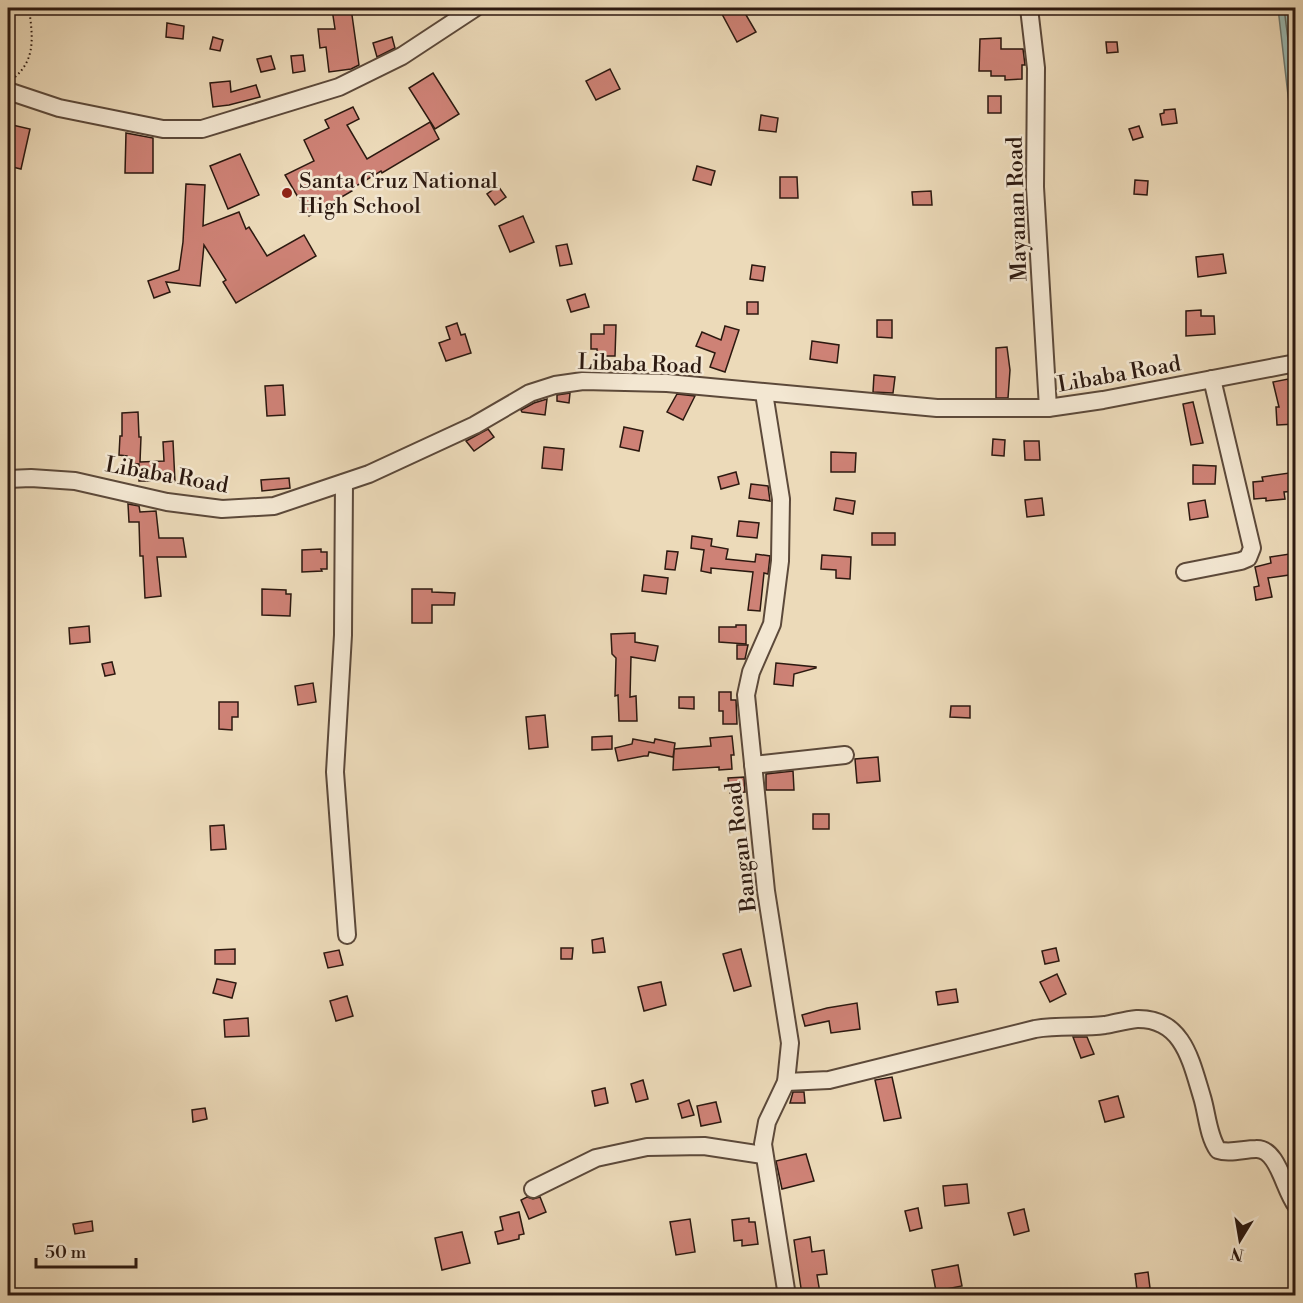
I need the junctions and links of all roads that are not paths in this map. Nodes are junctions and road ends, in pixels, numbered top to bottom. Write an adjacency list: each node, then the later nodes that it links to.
1 (475, 8): 3 (street)
2 (1029, 8): 7 (street, Mayanan Road)
3 (8, 90)
4 (1296, 363): 5 (street, Libaba Road)
5 (1212, 379): 7 (street, Libaba Road); 10 (street)
6 (764, 393): 7 (street, Libaba Road); 9 (street, Libaba Road); 12 (street, Bangan Road)
7 (1048, 408)
8 (8, 479): 9 (street, Libaba Road)
9 (344, 483): 13 (street)
10 (1185, 572)
11 (845, 755): 12 (street)
12 (753, 765): 14 (street, Bangan Road)
13 (347, 935)
14 (786, 1082): 15 (street, Bangan Road); 17 (street)
15 (764, 1155): 16 (street); 18 (street, Bangan Road)
16 (533, 1190)
17 (1296, 1205)
18 (787, 1296)

